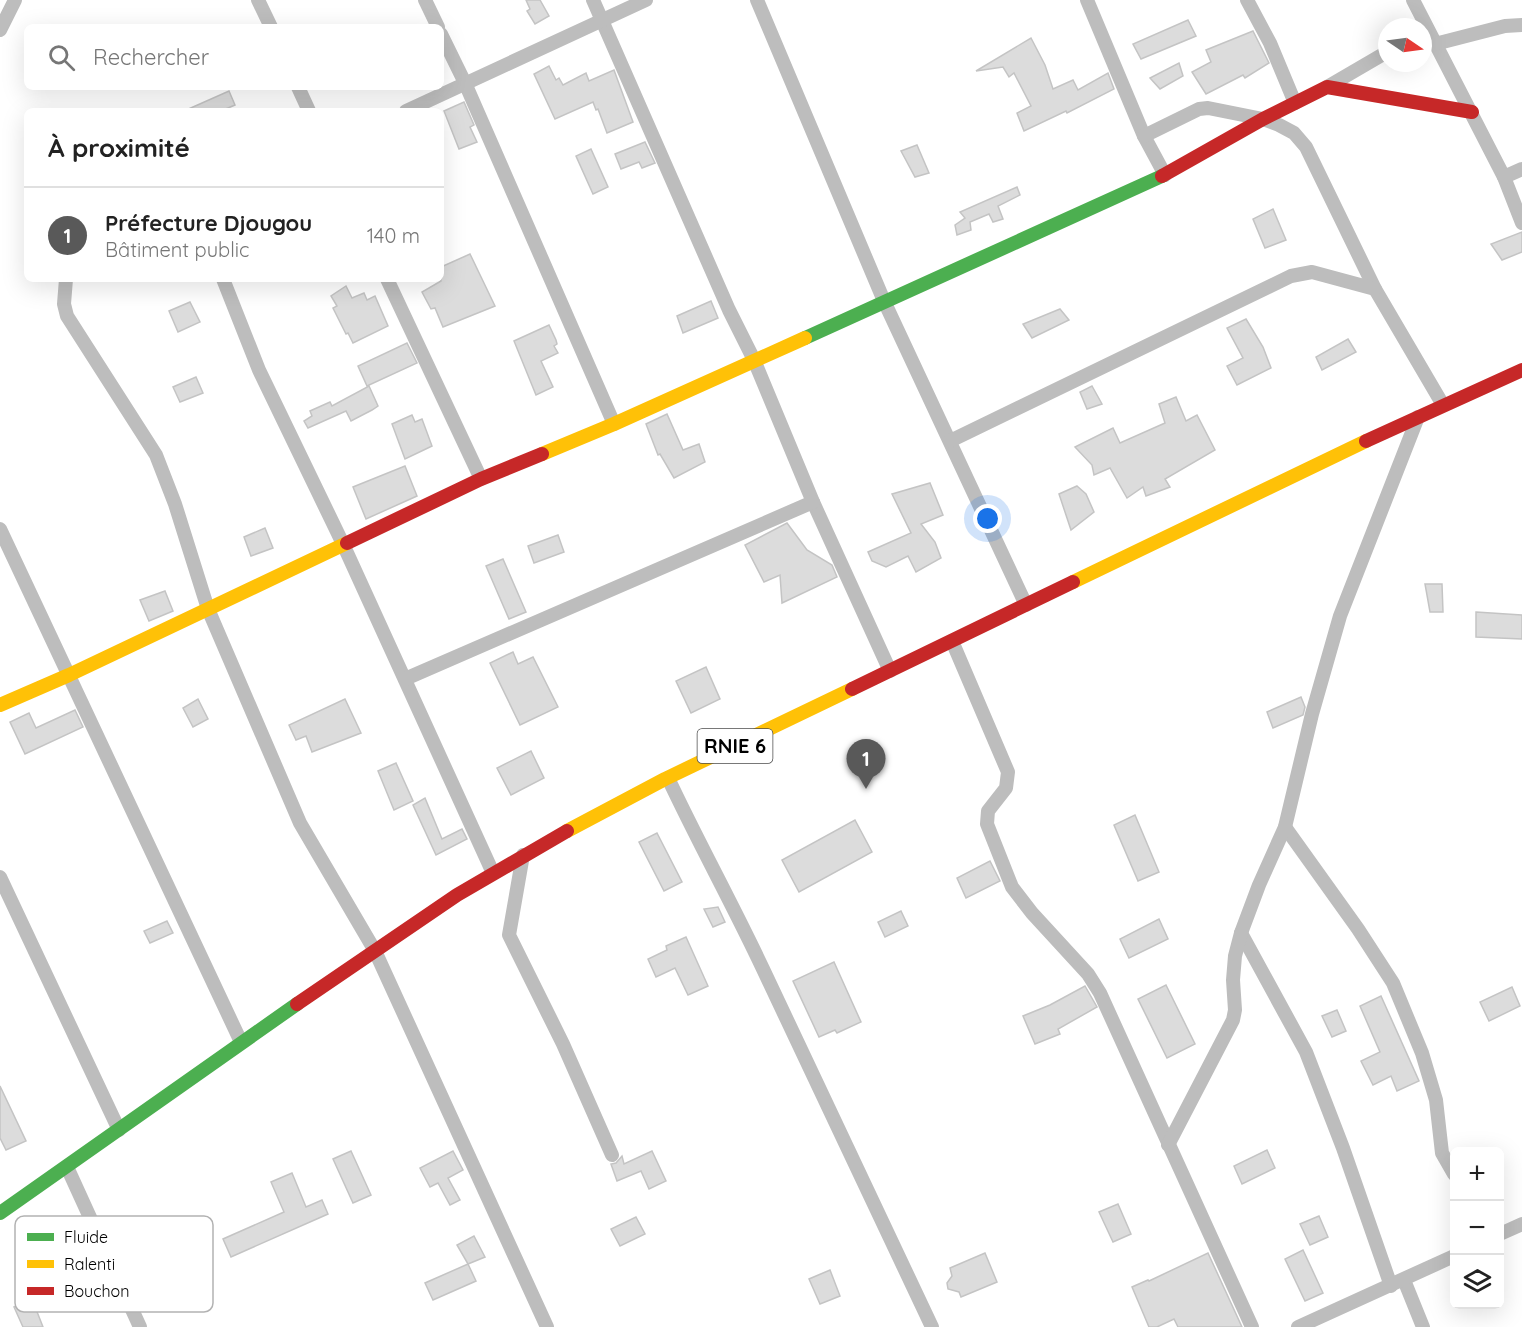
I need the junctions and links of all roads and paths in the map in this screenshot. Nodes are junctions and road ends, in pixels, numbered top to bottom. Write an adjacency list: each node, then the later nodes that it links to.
1 (15, 0): 15 (street)
2 (258, 0): 12 (street)
3 (425, 0): 13 (street)
4 (593, 0): 11 (street)
5 (646, 0): 11 (street)
6 (757, 0): 37 (street)
7 (1087, 0): 28 (street)
8 (1247, 0): 23 (street)
9 (1413, 0): 10 (street)
10 (1420, 18)
11 (602, 20): 20 (street); 38 (street)
12 (270, 24)
13 (437, 24)
14 (1522, 25): 18 (street)
15 (0, 30)
16 (444, 40): 20 (street)
17 (1432, 40): 18 (street)
18 (1435, 44): 26 (street)
19 (1378, 57): 21 (street)
20 (465, 83): 25 (street); 42 (street)
21 (1326, 87): 23 (main road); 26 (main road)
22 (299, 90): 24 (street)
23 (1295, 103): 27 (main road)
24 (308, 108)
25 (412, 108)
26 (1472, 112): 31 (street)
27 (1263, 119): 28 (street); 30 (main road); 36 (street)
28 (1144, 136): 30 (street)
29 (1522, 170): 31 (street)
30 (1164, 175): 37 (main road)
31 (1504, 177): 32 (street)
32 (1522, 223)
33 (66, 282): 49 (street)
34 (224, 282): 47 (street)
35 (388, 282): 44 (street)
36 (1375, 289): 40 (street); 43 (street)
37 (884, 301): 38 (main road); 43 (street)
38 (754, 360): 42 (main road); 45 (street)
39 (1522, 370): 40 (main road, RNIE 6)
40 (1443, 405): 41 (main road, RNIE 6)
41 (1418, 417): 48 (main road, RNIE 6); 56 (street)
42 (614, 424): 44 (main road)
43 (950, 441): 48 (street)
44 (481, 479): 47 (main road)
45 (813, 502): 51 (street); 53 (street)
46 (0, 529): 52 (street)
47 (343, 544): 49 (main road); 53 (street)
48 (1026, 605): 50 (main road, RNIE 6)
49 (208, 609): 52 (main road); 61 (street)
50 (952, 641): 51 (main road, RNIE 6); 64 (street)
51 (890, 670): 55 (main road, RNIE 6)
52 (69, 675): 54 (main road); 62 (street)
53 (405, 679): 58 (street)
54 (0, 705)
55 (668, 778): 57 (main road, RNIE 6); 77 (street)
56 (1284, 827): 60 (street); 66 (street)
57 (523, 855): 58 (main road, RNIE 6); 65 (street)
58 (493, 873): 61 (main road, RNIE 6)
59 (0, 877): 63 (street)
60 (1241, 933): 64 (street); 73 (street)
61 (375, 951): 62 (main road, RNIE 6); 76 (street)
62 (241, 1042): 63 (main road, RNIE 6)
63 (119, 1130): 67 (main road, RNIE 6)
64 (1168, 1145): 78 (street)
65 (612, 1155)
66 (1450, 1166)
67 (67, 1167): 68 (main road, RNIE 6); 69 (street)
68 (0, 1213)
69 (89, 1216)
70 (1522, 1224): 71 (street)
71 (1504, 1232)
72 (1450, 1258): 73 (street)
73 (1397, 1283): 79 (street); 80 (street)
74 (133, 1312): 75 (street)
75 (140, 1327)
76 (547, 1327)
77 (932, 1327)
78 (1252, 1327)
79 (1300, 1327)
80 (1423, 1327)

